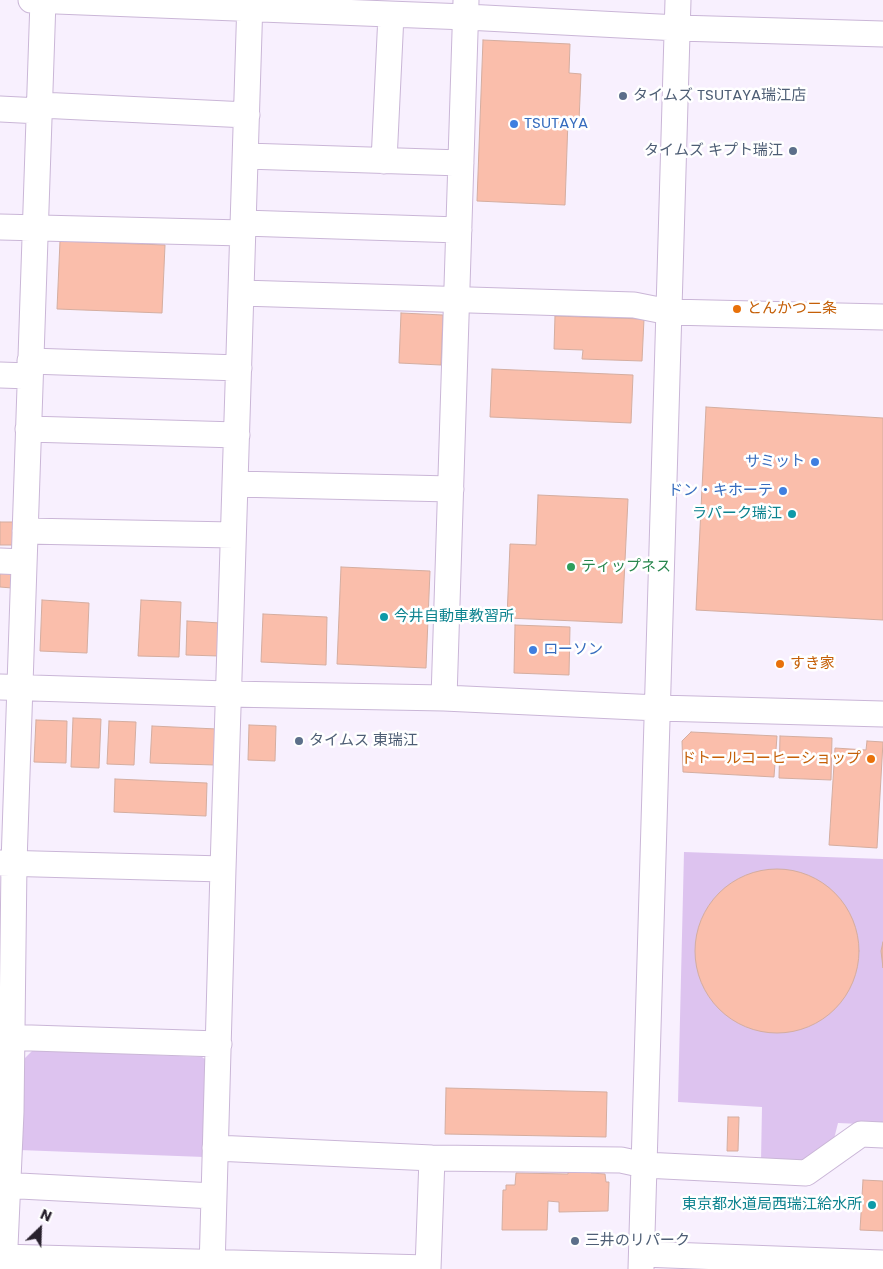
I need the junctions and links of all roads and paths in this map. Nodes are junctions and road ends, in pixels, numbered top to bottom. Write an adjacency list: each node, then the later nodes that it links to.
1 (31, 0): 2 (street)
2 (43, 0): 4 (street); 9 (street)
3 (678, 0): 7 (street)
4 (250, 4): 6 (street); 11 (street)
5 (466, 8): 6 (street); 7 (street); 14 (street)
6 (391, 15): 13 (street)
7 (678, 28): 8 (street); 21 (street)
8 (883, 34)
9 (40, 108): 10 (street); 11 (street); 16 (street)
10 (0, 109)
11 (247, 115): 12 (street)
12 (246, 156): 13 (street); 17 (street)
13 (384, 161): 14 (street)
14 (461, 163): 18 (street)
15 (0, 226): 16 (street)
16 (35, 228): 17 (street); 23 (street)
17 (243, 228): 18 (street); 19 (street)
18 (459, 230): 20 (street)
19 (241, 293): 20 (street); 24 (street)
20 (457, 299): 21 (street); 29 (street)
21 (669, 312): 22 (street); 36 (street)
22 (883, 317)
23 (30, 368): 24 (street); 25 (street); 26 (street)
24 (239, 368): 27 (street)
25 (0, 375)
26 (28, 429): 27 (street); 30 (street)
27 (236, 435): 28 (street)
28 (235, 484): 29 (street); 31 (street)
29 (451, 489): 35 (street)
30 (25, 531): 31 (street); 32 (street)
31 (233, 536): 34 (street)
32 (12, 562): 33 (street)
33 (10, 688): 34 (street); 38 (street)
34 (228, 694): 35 (street); 39 (street)
35 (444, 698): 36 (street)
36 (658, 708): 37 (street); 47 (street)
37 (883, 714)
38 (7, 863): 39 (street); 40 (street)
39 (222, 869): 42 (street)
40 (7, 969): 41 (street)
41 (6, 1037): 42 (street); 43 (street)
42 (218, 1044): 45 (street)
43 (5, 1112): 48 (street)
44 (883, 1135): 47 (street)
45 (215, 1148): 46 (street); 49 (street)
46 (432, 1158): 47 (street); 54 (street)
47 (644, 1165): 51 (street)
48 (4, 1185): 49 (street); 50 (street)
49 (214, 1196): 53 (street)
50 (3, 1261): 53 (street)
51 (642, 1261): 52 (street)
52 (872, 1265)
53 (212, 1266): 54 (street)
54 (428, 1268)

